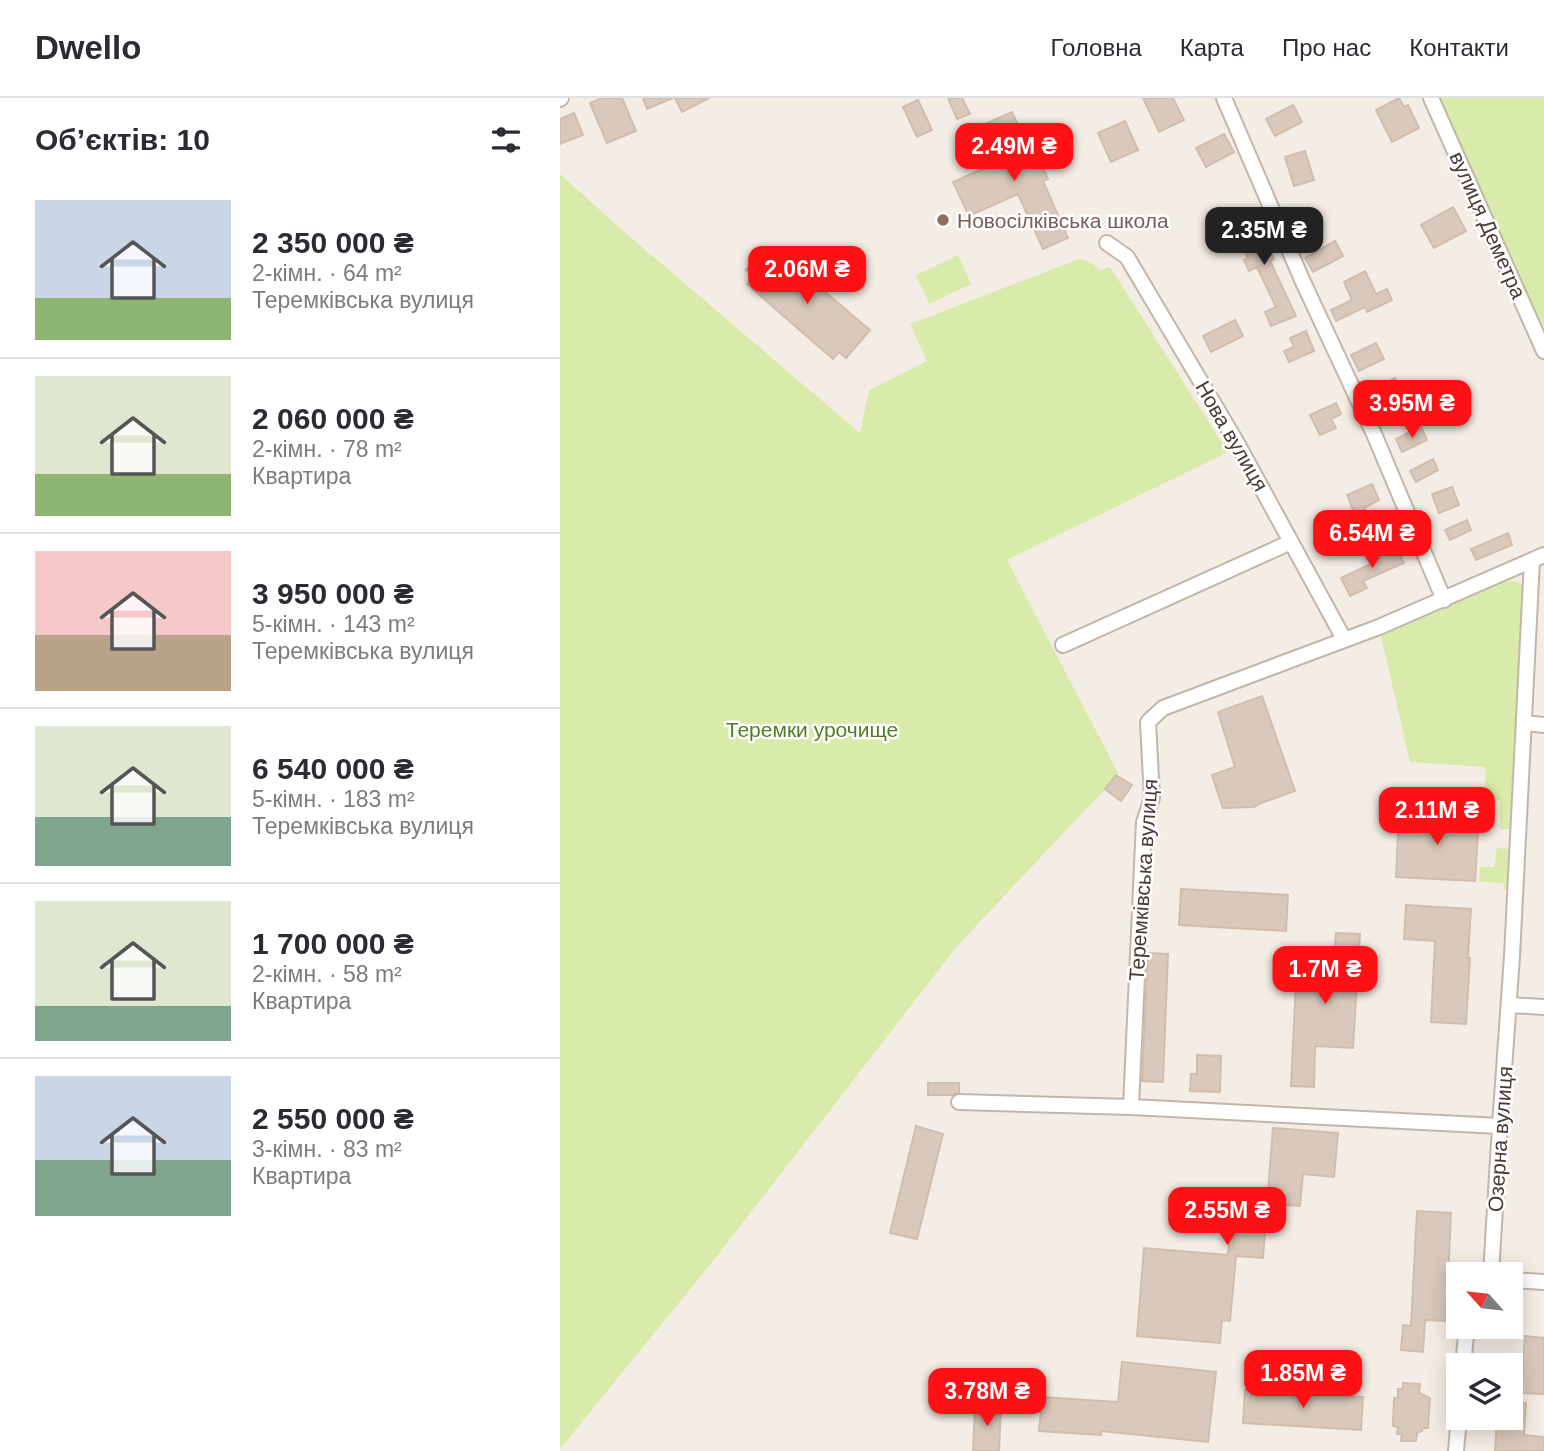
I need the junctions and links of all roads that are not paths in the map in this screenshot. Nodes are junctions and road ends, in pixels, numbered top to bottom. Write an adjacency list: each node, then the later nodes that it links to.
1 (1224, 98): 7 (street)
2 (1431, 98): 4 (street, вулиця Деметра)
3 (1107, 243): 5 (street, Нова вулиця)
4 (1544, 351)
5 (1291, 542): 8 (street, Нова вулиця); 9 (street)
6 (1538, 558): 7 (street, Теремківська вулиця); 10 (street, Озерна вулиця)
7 (1444, 600): 8 (street, Теремківська вулиця)
8 (1344, 639): 15 (street, Теремківська вулиця)
9 (1063, 645)
10 (1525, 723): 11 (street); 12 (street, Озерна вулиця)
11 (1544, 725)
12 (1509, 1004): 13 (street); 16 (street, Озерна вулиця)
13 (1544, 1007)
14 (959, 1102): 15 (street)
15 (1131, 1107): 16 (street)
16 (1500, 1126): 17 (street, Озерна вулиця)
17 (1492, 1262)
18 (1523, 1281): 19 (street)
19 (1544, 1282)
20 (1458, 1430): 21 (street)
21 (1456, 1451)

